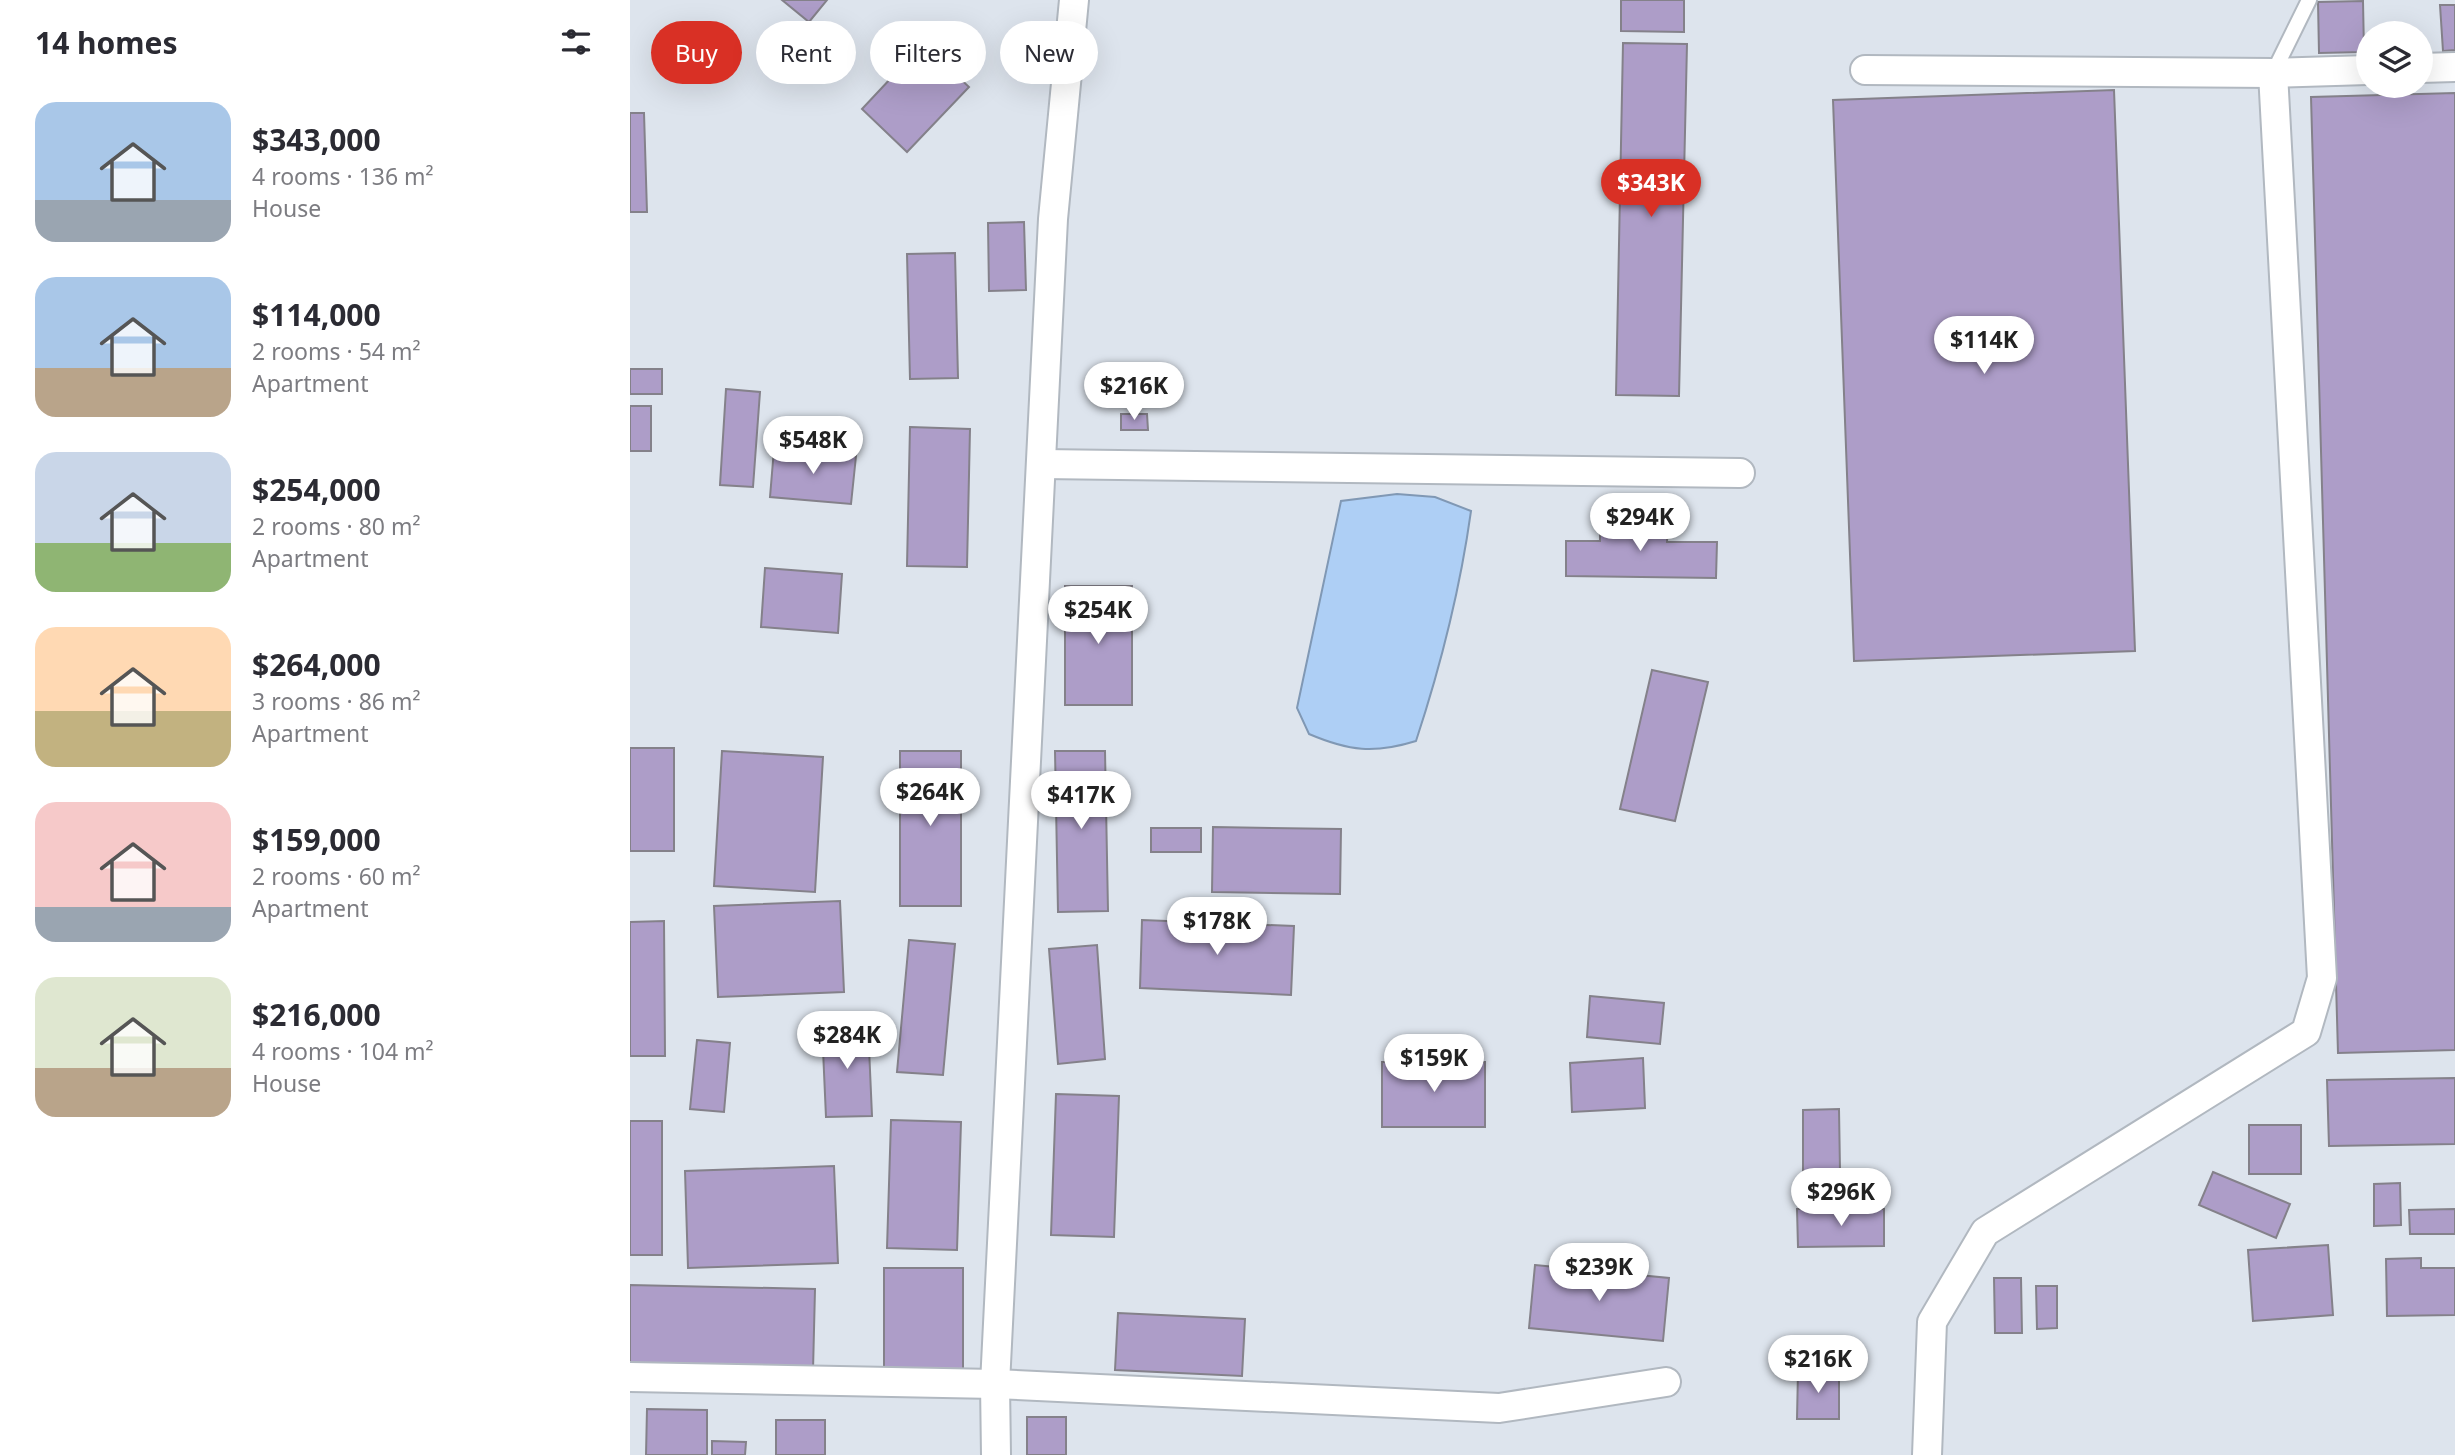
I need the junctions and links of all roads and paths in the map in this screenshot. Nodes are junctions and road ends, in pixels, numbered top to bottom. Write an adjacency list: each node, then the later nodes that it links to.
1 (1074, 0): 8 (street)
2 (2309, 0): 7 (lane)
3 (2455, 67): 4 (street)
4 (2433, 68)
5 (1865, 70): 7 (street)
6 (2356, 70): 7 (street)
7 (2273, 73): 14 (street)
8 (1042, 464): 9 (street); 12 (street)
9 (1740, 473)
10 (630, 1377): 12 (street)
11 (1667, 1382): 12 (street)
12 (995, 1384): 13 (street)
13 (996, 1455)
14 (1927, 1455)

